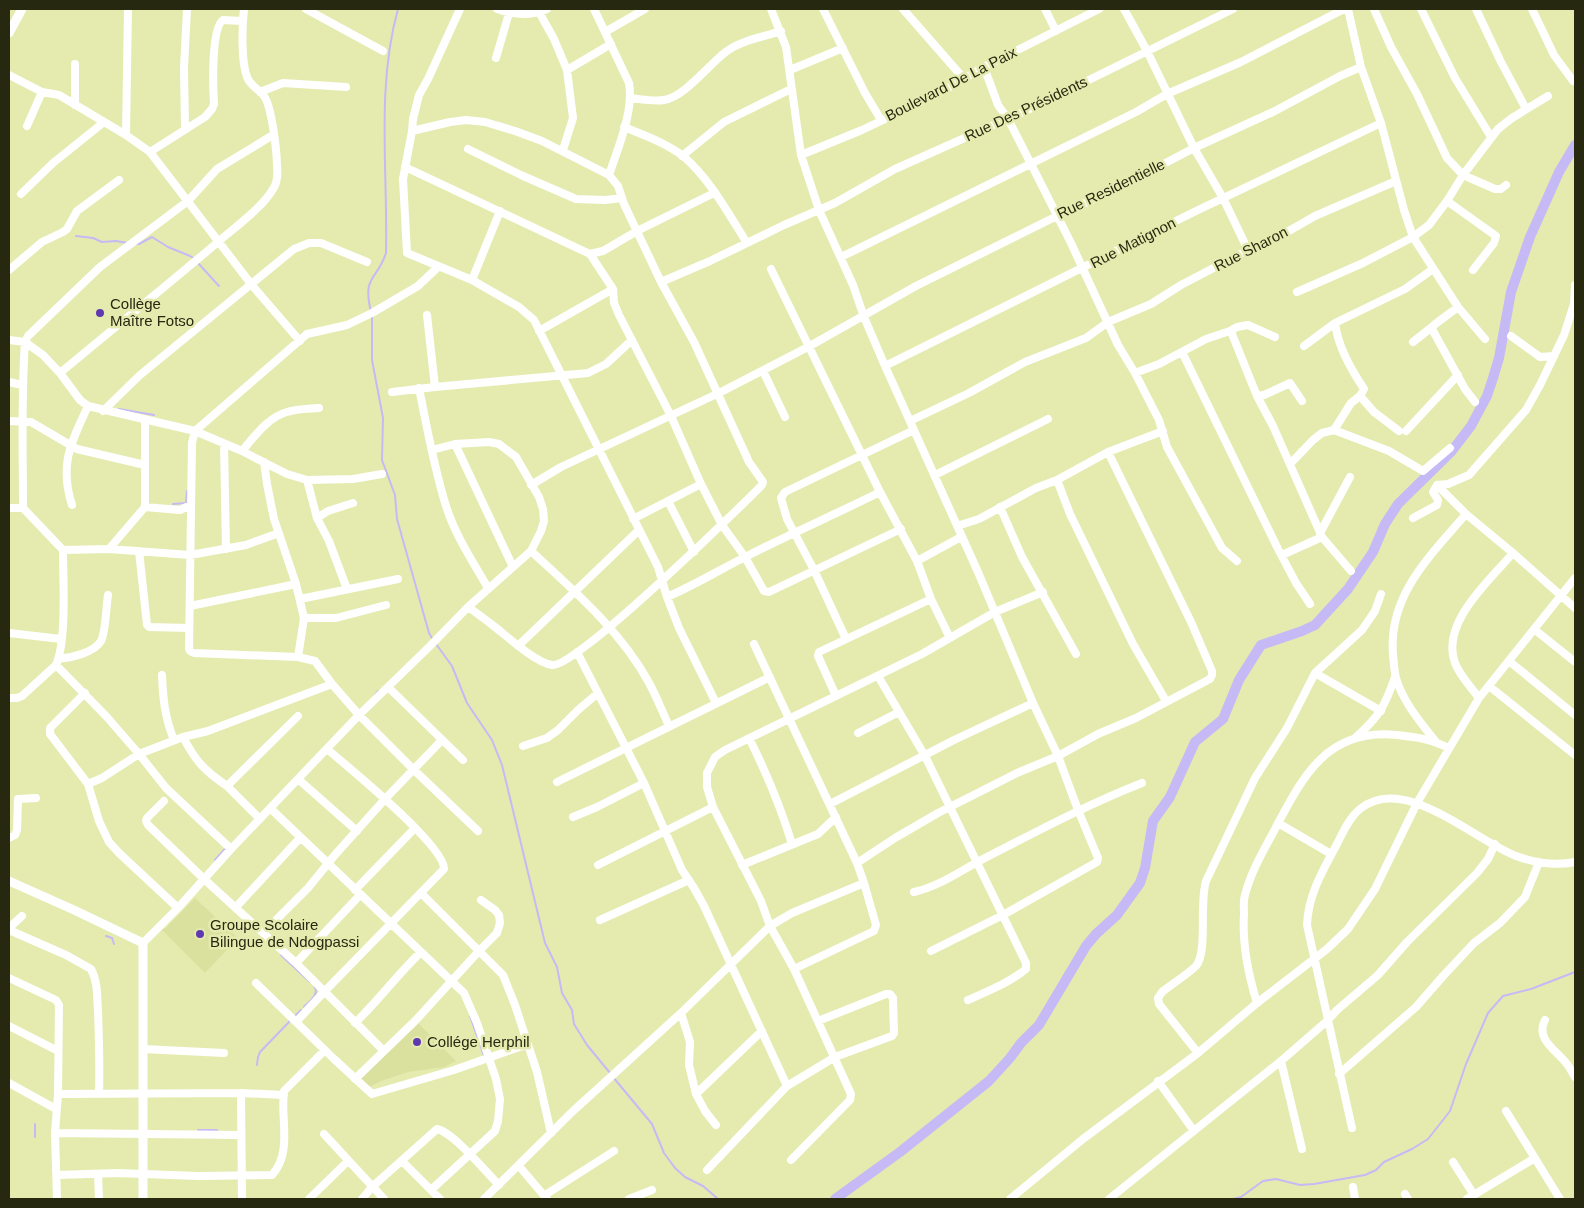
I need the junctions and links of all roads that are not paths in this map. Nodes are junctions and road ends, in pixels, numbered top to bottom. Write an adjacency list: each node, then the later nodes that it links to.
1 (22, 9): 29 (main road)
2 (128, 9): 61 (street)
3 (187, 9): 58 (street)
4 (244, 9): 25 (street)
5 (306, 9): 32 (street)
6 (460, 9): 59 (street)
7 (497, 9): 24 (street)
8 (548, 9): 23 (street)
9 (594, 9): 28 (street)
10 (645, 9): 28 (street)
11 (771, 9): 26 (street)
12 (823, 9): 31 (street)
13 (903, 9): 41 (street)
14 (1045, 9): 27 (street)
15 (1099, 9): 27 (street, Boulevard De La Paix)
16 (1124, 9): 33 (street)
17 (1234, 9): 33 (street, Rue Des Présidents)
18 (1346, 9): 37 (street); 47 (street)
19 (1374, 9): 72 (street)
20 (1421, 9): 62 (street)
21 (1476, 9): 51 (street)
22 (1532, 9): 42 (street)
23 (540, 12): 24 (street); 38 (street)
24 (509, 13): 34 (street)
25 (243, 21): 46 (street); 58 (street)
26 (781, 31): 39 (street); 49 (street)
27 (1056, 31): 36 (street, Boulevard De La Paix)
28 (605, 32): 30 (street)
29 (9, 33)
30 (611, 44): 38 (street); 49 (street)
31 (843, 48): 39 (street); 53 (street)
32 (383, 51)
33 (1147, 51): 47 (street); 52 (street, Rue Des Présidents)
34 (496, 58)
35 (74, 64): 50 (street)
36 (984, 67): 41 (street, Boulevard De La Paix); 52 (street)
37 (1362, 68): 55 (street); 63 (street, Rue Residentielle)
38 (567, 70): 65 (street)
39 (790, 70): 44 (street)
40 (9, 75): 45 (street)
41 (965, 80): 53 (street, Boulevard De La Paix)
42 (1573, 81)
43 (346, 87): 46 (street)
44 (791, 89): 67 (street); 68 (street)
45 (42, 92): 50 (street); 56 (street)
46 (260, 92): 60 (street)
47 (1167, 94): 63 (street); 69 (street)
48 (1548, 96): 51 (street)
49 (630, 98): 57 (street)
50 (75, 105): 54 (street)
51 (1526, 109): 62 (street)
52 (1008, 119): 69 (street); 82 (street, Rue Des Présidents)
53 (881, 120): 67 (street, Boulevard De La Paix)
54 (104, 122): 61 (street); 77 (street)
55 (1381, 123): 74 (street); 79 (street, Rue Matignon)
56 (27, 126)
57 (624, 127): 68 (street); 71 (street)
58 (185, 130): 66 (street)
59 (412, 131): 65 (street); 70 (street)
60 (274, 134): 80 (street); 87 (street)
61 (126, 135): 66 (street)
62 (1491, 138): 72 (street)
63 (1194, 148): 79 (street); 84 (street, Rue Residentielle)
64 (468, 149): 78 (street)
65 (563, 150): 71 (street)
66 (150, 152): 80 (street)
67 (801, 155): 82 (street)
68 (682, 156): 76 (street)
69 (1031, 164): 84 (street); 91 (street)
70 (405, 167): 83 (street); 93 (street)
71 (609, 175): 78 (street)
72 (1463, 175): 75 (street); 81 (street)
73 (119, 180): 97 (street)
74 (1396, 181): 86 (street); 89 (street, Rue Sharon)
75 (1506, 185)
76 (714, 193): 85 (street); 88 (street)
77 (21, 194)
78 (622, 198): 85 (street)
79 (1223, 198): 89 (street); 96 (street, Rue Matignon)
80 (188, 201): 87 (street); 119 (street)
81 (1447, 202): 86 (street); 98 (street)
82 (819, 210): 88 (street, Rue Des Présidents); 91 (street)
83 (500, 211): 90 (street); 99 (street)
84 (1057, 216): 96 (street); 107 (street, Rue Residentielle)
85 (637, 231): 90 (street); 100 (street)
86 (1413, 237): 94 (street); 104 (street)
87 (219, 241): 101 (street); 127 (street)
88 (747, 243): 100 (street, Rue Des Présidents)
89 (1248, 250): 108 (street, Rue Sharon)
90 (590, 254): 103 (street)
91 (840, 258): 107 (street)
92 (367, 262): 101 (street)
93 (438, 267): 99 (street); 118 (street)
94 (1433, 268): 105 (street); 109 (street)
95 (770, 269): 122 (street)
96 (1082, 269): 108 (street); 125 (street, Rue Matignon)
97 (9, 270)
98 (1473, 270)
99 (472, 280): 111 (street)
100 (661, 282): 136 (street)
101 (251, 284): 118 (street); 143 (street)
102 (1575, 285): 124 (street)
103 (613, 289): 111 (street); 117 (street)
104 (1297, 292)
105 (1458, 307): 110 (street); 115 (street)
106 (427, 315): 133 (street)
107 (864, 317): 122 (street, Rue Residentielle); 125 (street)
108 (1108, 322): 128 (street); 150 (street, Rue Sharon)
109 (1336, 324): 121 (street); 138 (street)
110 (1432, 327): 120 (street); 129 (street)
111 (539, 331): 130 (street)
112 (1230, 331): 114 (street); 123 (street); 137 (street)
113 (1511, 336): 124 (street)
114 (1275, 337)
115 (1485, 339)
116 (9, 340): 119 (street)
117 (632, 340): 130 (street); 144 (street)
118 (300, 341): 153 (street)
119 (25, 342): 127 (street); 132 (street)
120 (1413, 342)
121 (1304, 346)
122 (808, 348): 126 (street, Rue Residentielle); 163 (street)
123 (1182, 352): 128 (street); 206 (street)
124 (1554, 356): 174 (street)
125 (885, 366): 150 (street)
126 (763, 371): 136 (street, Rue Residentielle); 145 (street)
127 (60, 373): 141 (street)
128 (1135, 373): 154 (street)
129 (1458, 375): 138 (street); 140 (street)
130 (562, 376): 133 (street); 160 (street)
131 (9, 382): 132 (street)
132 (22, 385): 149 (street)
133 (435, 386): 134 (street)
134 (419, 388): 135 (street); 159 (street)
135 (392, 392)
136 (718, 393): 144 (street, Rue Residentielle); 190 (street)
137 (1257, 396): 139 (street); 165 (street)
138 (1360, 396): 152 (street)
139 (1302, 401)
140 (1475, 402)
141 (88, 406): 143 (street); 157 (street)
142 (318, 408): 161 (street)
143 (103, 411): 147 (street)
144 (671, 416): 160 (street, Rue Residentielle); 172 (street)
145 (784, 417)
146 (1048, 419): 168 (street)
147 (145, 420): 153 (street); 166 (street)
148 (9, 421): 149 (street)
149 (24, 421): 157 (street); 183 (street)
150 (910, 421): 151 (street)
151 (914, 430): 163 (street); 168 (street)
152 (1334, 430): 158 (street); 165 (street)
153 (194, 431): 155 (street); 179 (street)
154 (1163, 431): 162 (street); 209 (street)
155 (224, 444): 161 (street); 199 (street)
156 (455, 444): 159 (street); 173 (street); 210 (street)
157 (70, 446): 166 (street); 178 (street)
158 (1450, 448)
159 (432, 450): 217 (street)
160 (598, 450): 173 (street, Rue Residentielle); 189 (street)
161 (242, 451): 164 (street)
162 (1108, 452): 171 (street); 262 (street)
163 (862, 455): 175 (street); 194 (street)
164 (264, 462): 170 (street); 195 (street)
165 (1290, 464): 196 (street)
166 (145, 465): 180 (street)
167 (382, 474): 170 (street)
168 (935, 475): 191 (street)
169 (1350, 477): 196 (street)
170 (307, 480): 187 (street)
171 (1057, 480): 181 (street); 262 (street)
172 (701, 484): 176 (street); 190 (street)
173 (531, 485): 202 (street)
174 (1437, 486): 185 (street); 188 (street)
175 (880, 492): 192 (street); 194 (street)
176 (668, 500): 189 (street); 203 (street)
177 (353, 503): 187 (street)
178 (72, 505)
179 (191, 505): 184 (street); 186 (street)
180 (145, 507): 184 (street); 198 (street)
181 (1000, 507): 191 (street); 220 (street)
182 (9, 508): 183 (street)
183 (23, 508): 200 (street)
184 (180, 510): 186 (street)
185 (1466, 514): 204 (street); 252 (street)
186 (190, 518): 205 (street)
187 (317, 518): 218 (street)
188 (1413, 518)
189 (633, 519): 193 (street)
190 (722, 525): 203 (street); 207 (street)
191 (957, 526): 197 (street)
192 (901, 529): 208 (street); 211 (street)
193 (639, 530): 215 (street); 219 (street)
194 (793, 532): 207 (street); 211 (street)
195 (278, 533): 199 (street); 216 (street)
196 (1321, 535): 206 (street); 212 (street)
197 (961, 537): 208 (street); 232 (street)
198 (109, 549): 200 (street); 201 (street)
199 (226, 549): 205 (street)
200 (63, 550): 239 (street)
201 (139, 551): 205 (street); 235 (street)
202 (531, 551): 210 (street); 219 (street)
203 (694, 552): 215 (street)
204 (1513, 553): 223 (street); 261 (street)
205 (190, 555): 229 (street)
206 (1282, 555): 227 (street)
207 (745, 557): 211 (street); 224 (street)
208 (917, 560): 226 (street)
209 (1237, 561)
210 (513, 566): 217 (street)
211 (814, 570): 240 (street)
212 (1351, 571)
213 (1575, 578): 223 (street)
214 (398, 579): 218 (street)
215 (663, 580): 224 (street); 234 (street)
216 (296, 584): 225 (street); 229 (street)
217 (488, 588): 230 (street)
218 (347, 589): 225 (street)
219 (575, 592): 234 (street); 242 (street)
220 (1043, 592): 232 (street); 244 (street)
221 (1381, 594): 249 (street)
222 (108, 595): 247 (street)
223 (1561, 596): 231 (street); 236 (street)
224 (667, 597): 263 (street)
225 (300, 599): 233 (street)
226 (931, 599): 238 (street); 240 (street)
227 (1310, 604)
228 (386, 605): 233 (street)
229 (190, 606): 235 (street)
230 (468, 607): 242 (street); 256 (street)
231 (1575, 608)
232 (995, 612): 238 (street); 264 (street)
233 (304, 618): 245 (street)
234 (609, 626): 243 (street); 271 (street)
235 (189, 628): 245 (street)
236 (1534, 629): 246 (street); 248 (street)
237 (9, 634): 239 (street)
238 (950, 638): 251 (street)
239 (61, 639): 247 (street)
240 (846, 639): 259 (street)
241 (754, 644): 253 (street)
242 (518, 646): 243 (street)
243 (577, 652): 258 (street)
244 (1076, 654)
245 (298, 657): 254 (street)
246 (1509, 661): 255 (street); 268 (street)
247 (57, 662): 257 (street); 260 (street)
248 (1575, 662)
249 (1315, 673): 265 (street); 372 (street)
250 (162, 676): 276 (street)
251 (878, 676): 259 (street); 266 (street)
252 (1395, 677): 265 (street); 278 (street)
253 (770, 678): 263 (street); 270 (street)
254 (332, 684): 267 (street); 273 (street)
255 (1489, 686): 261 (street); 284 (street)
256 (388, 687): 267 (street); 277 (street)
257 (85, 693): 283 (street); 293 (street)
258 (598, 693): 279 (street); 280 (street)
259 (836, 696): 270 (street)
260 (9, 698)
261 (1478, 698): 281 (street)
262 (1166, 701): 286 (street)
263 (716, 703): 271 (street)
264 (1033, 703): 285 (street); 286 (street)
265 (1381, 711): 274 (street)
266 (899, 712): 272 (street); 285 (street)
267 (359, 715): 282 (street); 288 (street)
268 (1575, 715)
269 (298, 716): 294 (street)
270 (789, 718): 275 (street); 301 (street)
271 (669, 726): 280 (street)
272 (858, 733)
273 (183, 737): 276 (street); 294 (street)
274 (1356, 737): 278 (street); 309 (street)
275 (749, 738): 302 (street); 316 (street)
276 (174, 740): 283 (street)
277 (442, 740): 287 (street); 288 (street)
278 (1436, 742): 281 (street)
279 (523, 746)
280 (625, 748): 290 (street); 291 (street)
281 (1448, 748): 300 (street)
282 (327, 749): 289 (street); 298 (street)
283 (139, 754): 293 (street); 318 (street)
284 (1575, 755)
285 (925, 756): 301 (street); 304 (street)
286 (1058, 756): 304 (street); 305 (street)
287 (463, 760)
288 (413, 769): 298 (street); 312 (street)
289 (298, 779): 303 (street); 311 (street)
290 (558, 782)
291 (644, 783): 306 (street); 313 (street)
292 (1142, 783): 305 (street)
293 (88, 784): 336 (street)
294 (227, 786): 308 (street)
295 (36, 798): 297 (street)
296 (9, 799): 297 (street)
297 (18, 799): 314 (street)
298 (385, 799): 310 (street); 311 (street)
299 (164, 801): 327 (street)
300 (1417, 802): 317 (street); 319 (street); 348 (street)
301 (830, 804): 307 (street)
302 (714, 807): 313 (street); 326 (street)
303 (270, 808): 308 (street); 315 (street)
304 (950, 808): 320 (street); 323 (street)
305 (1078, 810): 320 (street); 337 (street)
306 (573, 817)
307 (836, 817): 316 (street); 323 (street)
308 (260, 819): 318 (street)
309 (1278, 822): 319 (street); 357 (street)
310 (415, 828): 331 (street); 333 (street)
311 (356, 831): 324 (street)
312 (478, 831)
313 (666, 832): 325 (street); 328 (street)
314 (9, 838)
315 (300, 838): 324 (street); 335 (street)
316 (792, 844): 326 (street)
317 (1495, 844): 321 (street); 361 (street)
318 (231, 849): 327 (street)
319 (1332, 854): 348 (street)
320 (977, 862): 332 (street); 337 (street)
321 (1539, 862): 322 (street); 376 (street)
322 (1575, 862)
323 (857, 863): 330 (street)
324 (327, 864): 331 (street); 343 (street)
325 (598, 865)
326 (742, 865): 341 (street)
327 (204, 879): 335 (street); 336 (street)
328 (689, 880): 339 (street); 350 (street)
329 (9, 881): 344 (main road)
330 (864, 883): 341 (street); 351 (street)
331 (358, 892): 340 (street); 349 (street)
332 (914, 892)
333 (421, 893): 340 (street); 345 (street)
334 (481, 900): 345 (street)
335 (236, 907): 343 (street)
336 (178, 908): 344 (street)
337 (1003, 915): 346 (street); 356 (street)
338 (22, 916): 342 (street)
339 (600, 920)
340 (391, 923): 347 (street); 355 (street)
341 (770, 926): 350 (street); 351 (street)
342 (9, 929): 382 (street)
343 (263, 933): 349 (street)
344 (143, 943): 367 (main road)
345 (479, 950): 353 (street); 366 (street)
346 (931, 951)
347 (420, 953): 353 (street); 363 (street)
348 (1314, 959): 357 (street); 361 (street)
349 (296, 963): 355 (street)
350 (730, 965): 358 (street); 365 (street)
351 (794, 969): 360 (street)
352 (9, 978): 369 (street)
353 (451, 981): 370 (street); 374 (street)
354 (256, 983): 362 (street)
355 (324, 992): 362 (street); 363 (street)
356 (968, 1000)
357 (1257, 1003): 372 (street)
358 (681, 1013): 387 (street); 395 (street)
359 (1545, 1020): 377 (street)
360 (818, 1021): 373 (street); 373 (street)
361 (1327, 1021): 375 (street); 376 (street)
362 (297, 1022): 368 (street)
363 (355, 1023): 370 (street)
364 (9, 1026): 369 (street)
365 (762, 1031): 381 (street); 387 (street)
366 (528, 1044): 374 (street); 395 (street)
367 (143, 1049): 371 (street); 385 (main road)
368 (325, 1050): 378 (street); 386 (street)
369 (58, 1051): 384 (street)
370 (384, 1051): 378 (street)
371 (224, 1053)
372 (1198, 1053): 379 (street)
373 (835, 1057): 381 (street); 402 (street)
374 (489, 1058): 378 (street); 400 (street)
375 (1282, 1062): 392 (street); 398 (street)
376 (1339, 1074): 391 (street)
377 (1575, 1077)
378 (355, 1079)
379 (1158, 1081): 392 (street); 429 (street)
380 (9, 1083): 388 (street)
381 (787, 1086): 407 (street)
382 (99, 1093): 384 (street); 385 (street)
383 (241, 1093): 385 (street); 386 (street); 396 (street)
384 (58, 1094): 388 (street)
385 (143, 1094): 394 (main road)
386 (284, 1094): 411 (street)
387 (696, 1094): 390 (street)
388 (56, 1108): 393 (street)
389 (1506, 1111): 401 (street)
390 (716, 1124)
391 (1352, 1128)
392 (1194, 1131): 430 (street)
393 (55, 1133): 394 (street); 410 (street)
394 (142, 1133): 396 (street); 409 (main road)
395 (551, 1133): 406 (street)
396 (242, 1134): 411 (street)
397 (324, 1134): 403 (street)
398 (1302, 1149)
399 (614, 1151): 419 (street)
400 (469, 1154): 404 (street); 412 (street); 415 (street)
401 (1535, 1158): 417 (street); 433 (street)
402 (791, 1160)
403 (348, 1161): 413 (street); 424 (street)
404 (402, 1161): 413 (street); 415 (street)
405 (1454, 1162): 417 (street)
406 (519, 1166): 412 (street); 419 (street)
407 (707, 1170)
408 (98, 1174): 409 (street); 410 (street); 421 (street)
409 (142, 1174): 411 (street); 422 (main road)
410 (57, 1175): 420 (street)
411 (242, 1176): 423 (street)
412 (499, 1185): 418 (street)
413 (372, 1187): 425 (street); 426 (street)
414 (1354, 1187): 431 (street)
415 (431, 1190): 427 (street)
416 (652, 1190): 428 (street)
417 (1474, 1195): 432 (street)
418 (489, 1197)
419 (546, 1197)
420 (56, 1199)
421 (99, 1199)
422 (143, 1199)
423 (242, 1199)
424 (309, 1199)
425 (362, 1199)
426 (384, 1199)
427 (440, 1199)
428 (629, 1199)
429 (1012, 1199)
430 (1109, 1199)
431 (1354, 1199)
432 (1467, 1199)
433 (1560, 1199)

